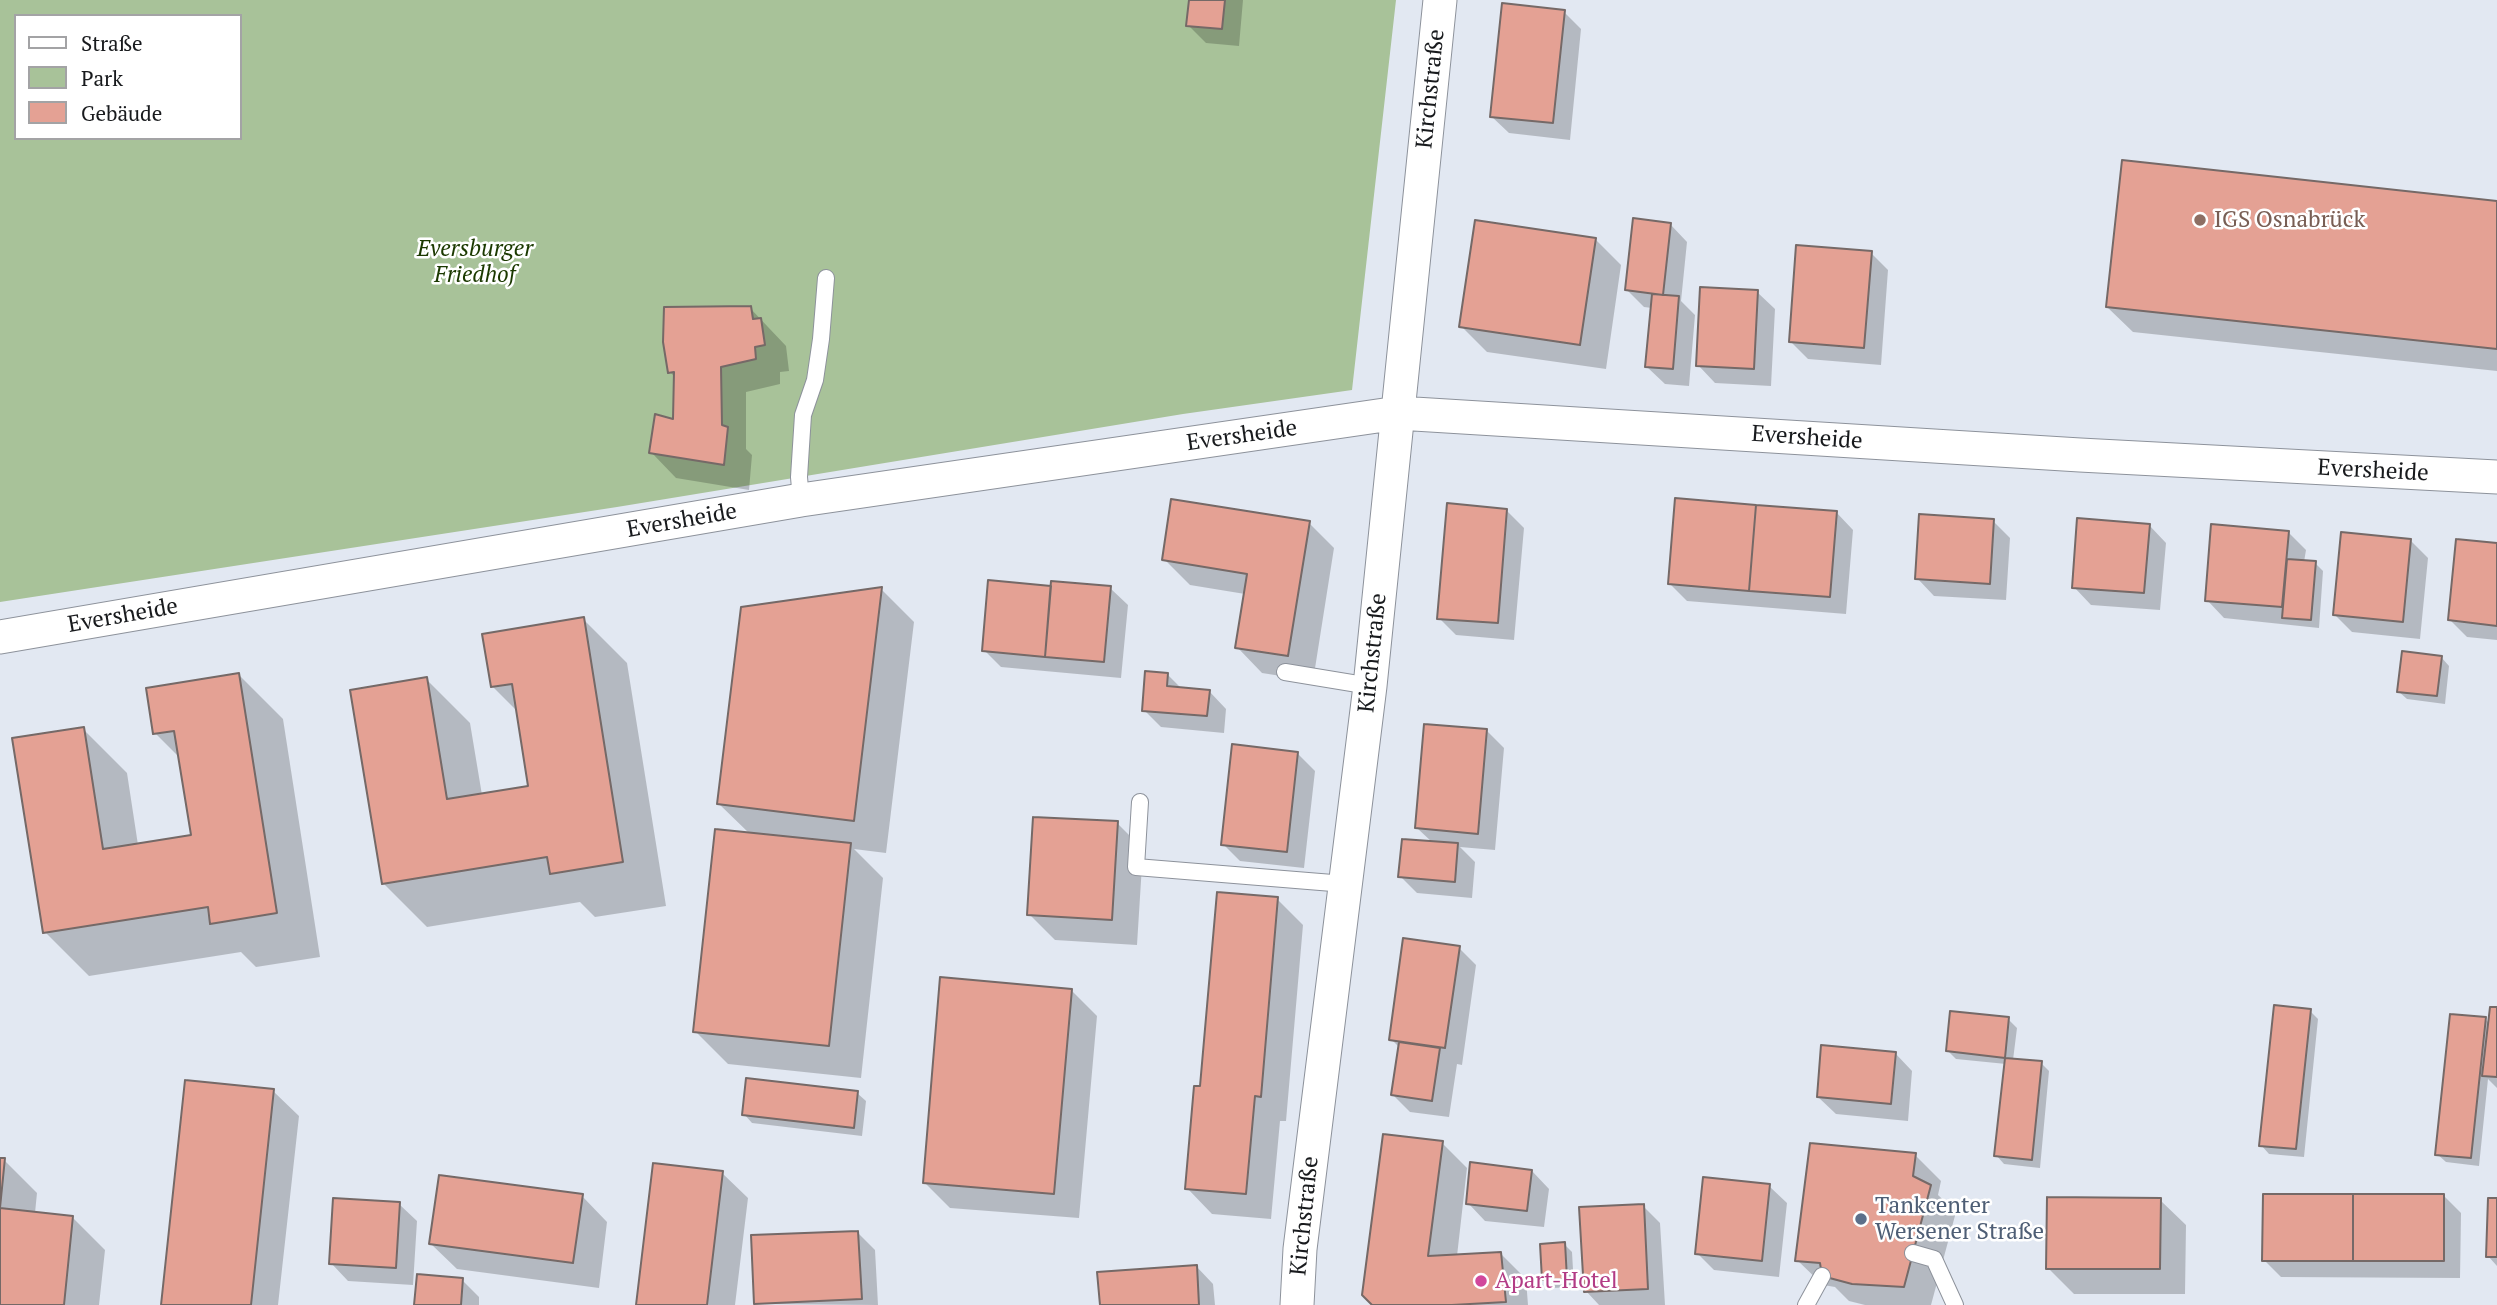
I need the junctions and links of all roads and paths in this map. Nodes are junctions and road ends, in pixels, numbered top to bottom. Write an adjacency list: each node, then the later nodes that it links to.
1 (1440, 0): 3 (street, Kirchstraße)
2 (825, 278): 5 (lane)
3 (1398, 413): 4 (street, Eversheide); 5 (street, Eversheide); 8 (street, Kirchstraße)
4 (2497, 477)
5 (801, 500): 6 (street, Eversheide)
6 (0, 637)
7 (1285, 672): 8 (lane)
8 (1370, 686): 10 (street, Kirchstraße)
9 (1140, 802): 10 (lane)
10 (1345, 884): 13 (street, Kirchstraße)
11 (1913, 1253): 15 (lane)
12 (1822, 1276): 14 (lane)
13 (1297, 1305)
14 (1806, 1305)
15 (1955, 1305)

